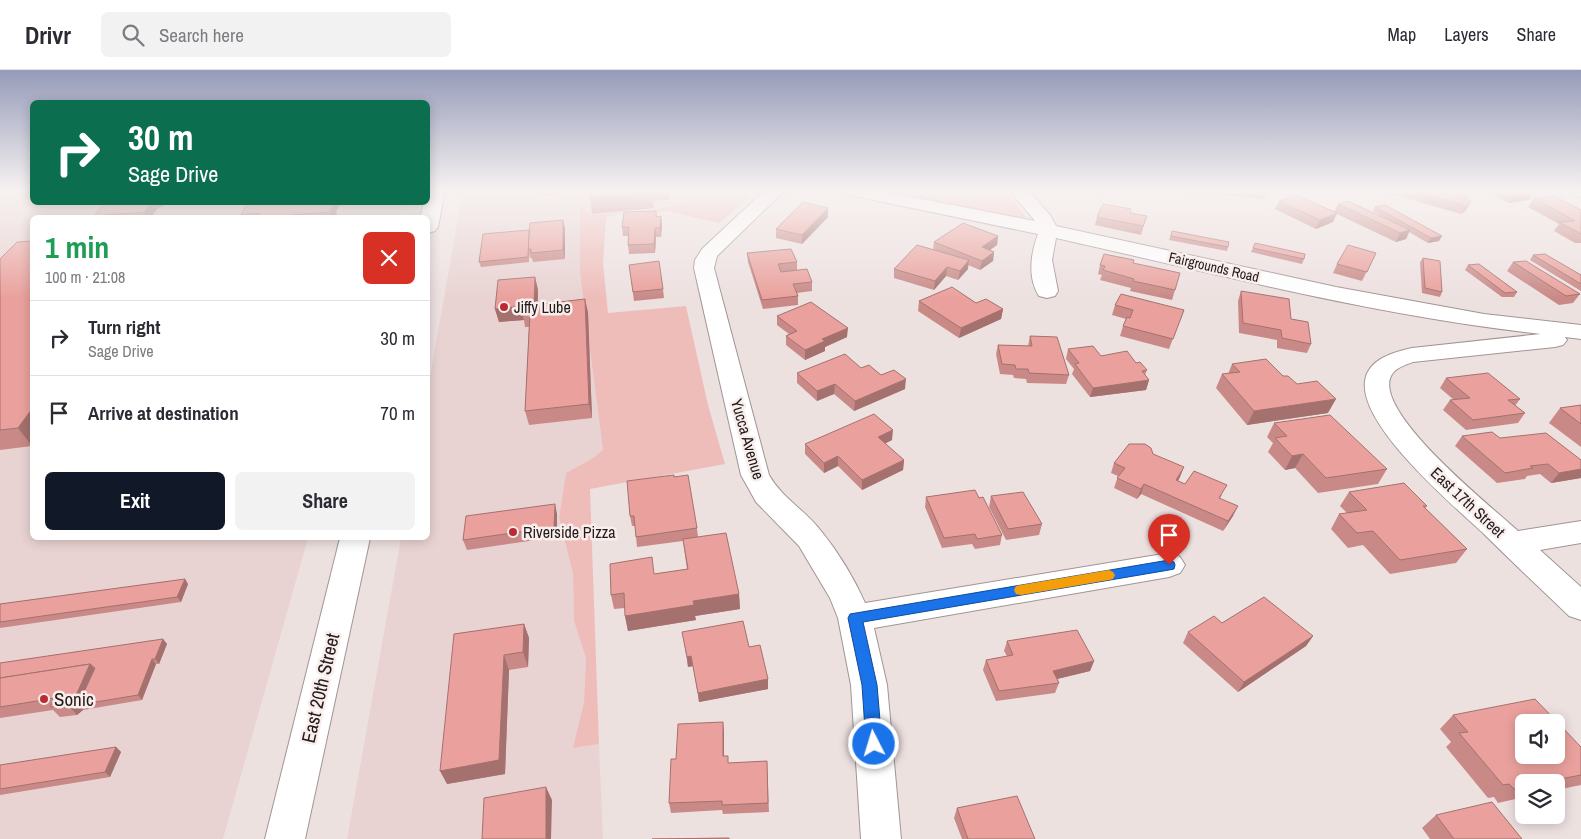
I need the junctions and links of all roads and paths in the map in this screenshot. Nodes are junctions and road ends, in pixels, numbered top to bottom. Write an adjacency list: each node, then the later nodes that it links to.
1 (738, 226): 13 (street, Yucca Avenue)
2 (1028, 226): 4 (street, Fairgrounds Road)
3 (1047, 226): 4 (street)
4 (1049, 230): 5 (street); 6 (street, Fairgrounds Road)
5 (1047, 291)
6 (1581, 332)
7 (1581, 337): 10 (street, East 17th Street)
8 (1581, 532): 10 (street)
9 (355, 540): 14 (street, East 20th Street)
10 (1512, 543): 12 (street, East 17th Street)
11 (1169, 565): 13 (street)
12 (1581, 607)
13 (855, 618): 15 (street, Yucca Avenue)
14 (285, 839)
15 (881, 839)

